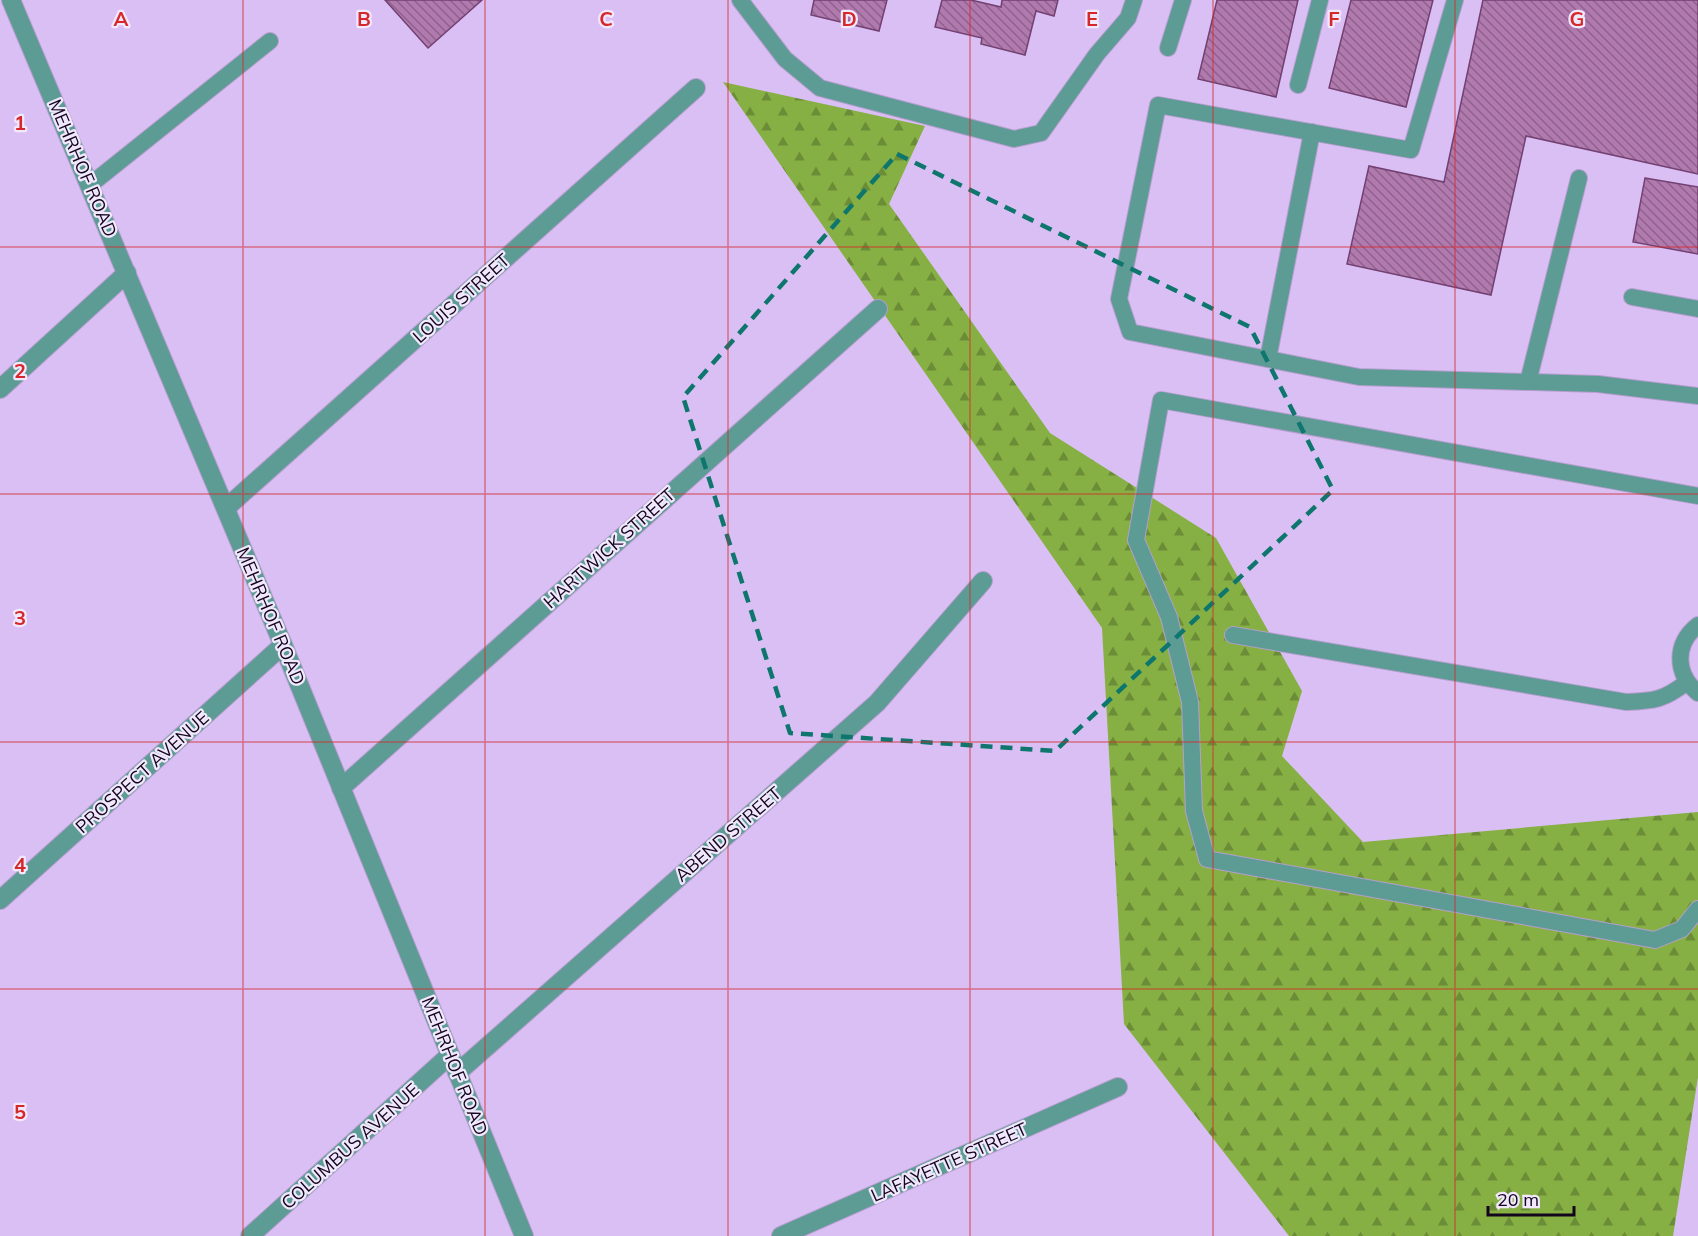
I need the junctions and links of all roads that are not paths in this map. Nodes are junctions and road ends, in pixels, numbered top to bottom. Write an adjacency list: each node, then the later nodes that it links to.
1 (11, 0): 7 (street); 14 (street, MEHRHOF ROAD)
2 (740, 0): 3 (lane)
3 (1134, 0)
4 (1183, 0): 9 (lane)
5 (1320, 0): 10 (lane)
6 (1455, 0): 12 (lane)
7 (0, 5)
8 (270, 41): 14 (lane)
9 (1168, 48)
10 (1298, 85)
11 (696, 88): 24 (street, LOUIS STREET)
12 (1312, 132): 19 (lane); 19 (lane)
13 (1579, 178): 20 (lane)
14 (90, 185): 15 (street, MEHRHOF ROAD)
15 (127, 273): 21 (street); 24 (street, MEHRHOF ROAD)
16 (1632, 297): 18 (lane)
17 (878, 309): 30 (street, HARTWICK STREET)
18 (1698, 309)
19 (1268, 359): 20 (lane)
20 (1528, 382): 22 (lane)
21 (0, 388)
22 (1698, 396)
23 (1698, 496): 32 (lane)
24 (226, 508): 28 (street, MEHRHOF ROAD)
25 (983, 581): 34 (street, ABEND STREET)
26 (1698, 625): 29 (lane)
27 (1233, 635): 29 (lane)
28 (283, 645): 30 (street, MEHRHOF ROAD); 31 (street, PROSPECT AVENUE)
29 (1693, 688)
30 (341, 788): 33 (street, MEHRHOF ROAD)
31 (0, 900)
32 (1698, 909)
33 (450, 1055): 34 (street, MEHRHOF ROAD); 36 (street, COLUMBUS AVENUE)
34 (457, 1073): 37 (street, MEHRHOF ROAD)
35 (1118, 1087): 38 (street, LAFAYETTE STREET)
36 (250, 1236)
37 (524, 1236)
38 (781, 1236)

